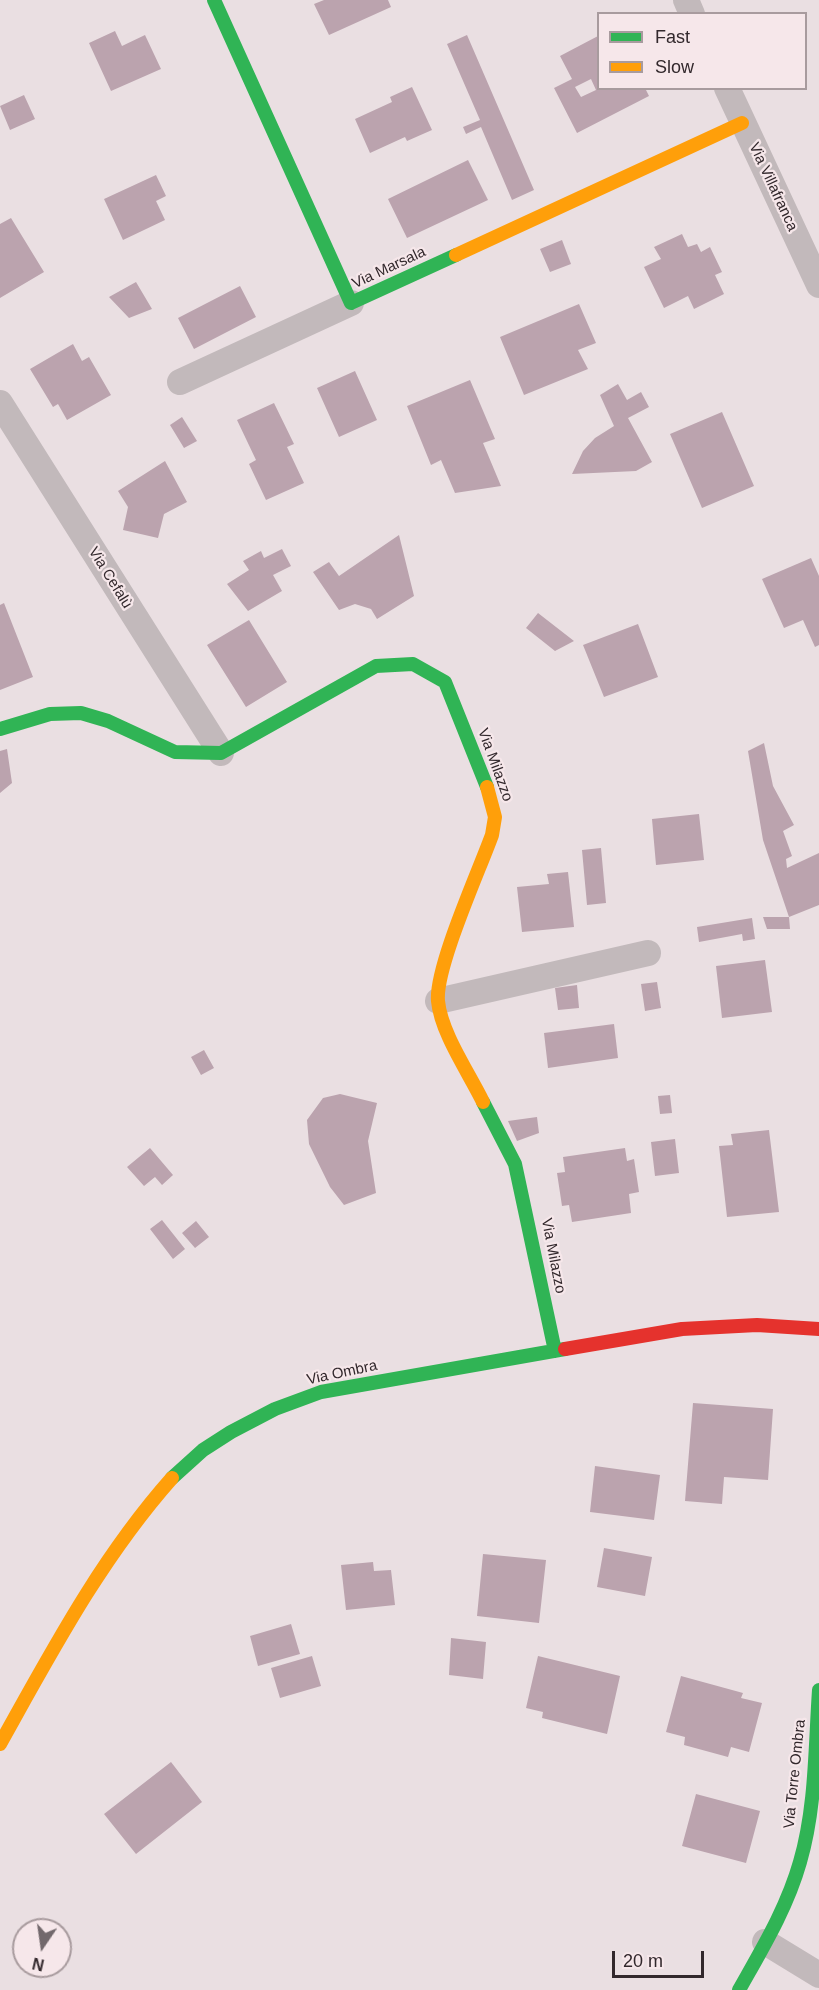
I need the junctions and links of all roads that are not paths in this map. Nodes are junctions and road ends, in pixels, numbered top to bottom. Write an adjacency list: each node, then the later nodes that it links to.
1 (214, 0): 5 (street, Via Marsala)
2 (728, 90): 3 (street, Via Villafranca)
3 (742, 123): 4 (street, Via Villafranca); 5 (street, Via Marsala)
4 (819, 285)
5 (351, 303): 6 (street)
6 (180, 382)
7 (0, 403): 9 (street, Via Cefalù)
8 (0, 729): 9 (street, Via Milazzo)
9 (221, 753): 11 (street, Via Milazzo)
10 (648, 953): 11 (street)
11 (438, 1001): 13 (street, Via Milazzo)
12 (819, 1329): 13 (street, Via Ombra)
13 (555, 1351): 15 (street, Via Ombra)
14 (819, 1690): 16 (street, Via Torre Ombra)
15 (0, 1744)
16 (765, 1942): 17 (street); 18 (street, Via Torre Ombra)
17 (819, 1975)
18 (739, 1990)

